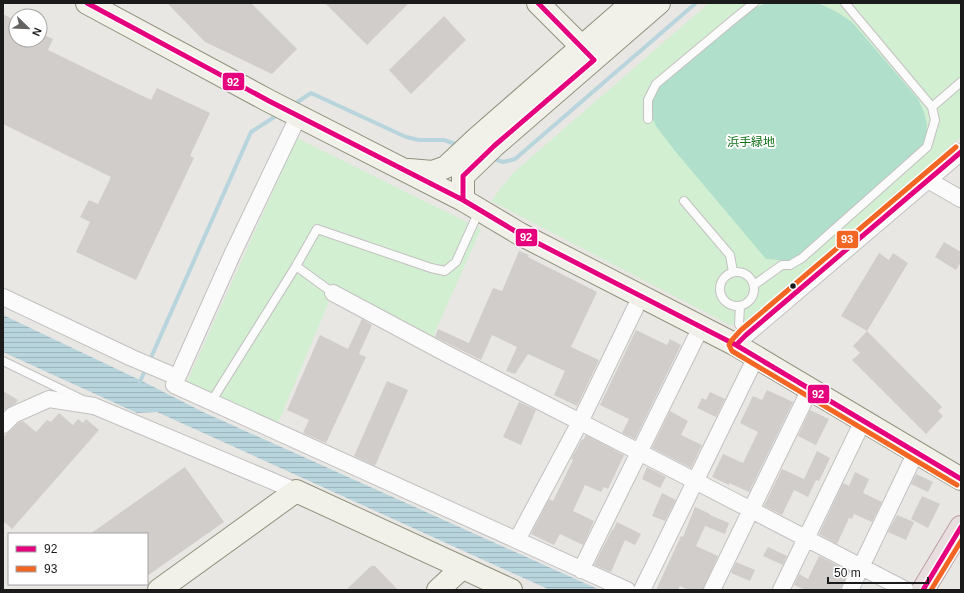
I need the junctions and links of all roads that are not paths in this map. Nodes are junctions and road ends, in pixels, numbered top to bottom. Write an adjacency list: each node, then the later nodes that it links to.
1 (87, 3): 10 (street)
2 (538, 3): 7 (street)
3 (632, 3): 7 (street)
4 (659, 3): 7 (street)
5 (754, 3): 11 (lane)
6 (845, 3): 9 (lane)
7 (588, 53): 14 (street)
8 (961, 82): 9 (lane)
9 (932, 107): 22 (lane)
10 (298, 117): 13 (street); 33 (street)
11 (648, 119)
12 (961, 152): 15 (street)
13 (402, 170): 14 (street); 16 (street)
14 (454, 172): 16 (street); 19 (street)
15 (928, 180): 17 (street); 28 (street)
16 (442, 190): 19 (street)
17 (961, 199)
18 (684, 201): 21 (lane)
19 (472, 205): 20 (lane); 24 (street)
20 (296, 266): 23 (lane); 35 (lane)
21 (733, 272): 22 (lane); 26 (lane)
22 (754, 285): 26 (lane)
23 (333, 294): 38 (street)
24 (641, 296): 27 (street); 38 (street)
25 (3, 297): 33 (street)
26 (740, 306): 28 (lane)
27 (701, 327): 28 (street); 40 (street)
28 (741, 340): 29 (street)
29 (756, 358): 34 (street); 43 (street)
30 (3, 361): 31 (lane)
31 (14, 366): 32 (lane); 36 (lane)
32 (3, 368)
33 (177, 377): 35 (street)
34 (810, 389): 37 (street); 45 (street)
35 (211, 402): 48 (street)
36 (94, 406): 39 (street); 44 (street)
37 (863, 421): 41 (street); 47 (street)
38 (580, 422): 40 (street); 48 (street)
39 (3, 425)
40 (639, 452): 43 (street); 52 (street)
41 (916, 452): 42 (street); 50 (street)
42 (961, 478)
43 (695, 481): 45 (street); 57 (street)
44 (296, 491): 51 (street); 53 (street)
45 (751, 510): 47 (street); 58 (street)
46 (961, 528): 62 (highway)
47 (806, 538): 50 (street); 59 (street)
48 (517, 540): 52 (street)
49 (961, 552): 63 (highway)
50 (861, 567): 60 (street); 61 (street)
51 (462, 568): 54 (street); 55 (street)
52 (581, 570): 56 (street)
53 (159, 590)
54 (438, 590)
55 (510, 590)
56 (627, 590)
57 (642, 590)
58 (712, 590)
59 (781, 590)
60 (850, 590)
61 (906, 590)
62 (923, 590)
63 (938, 590)

